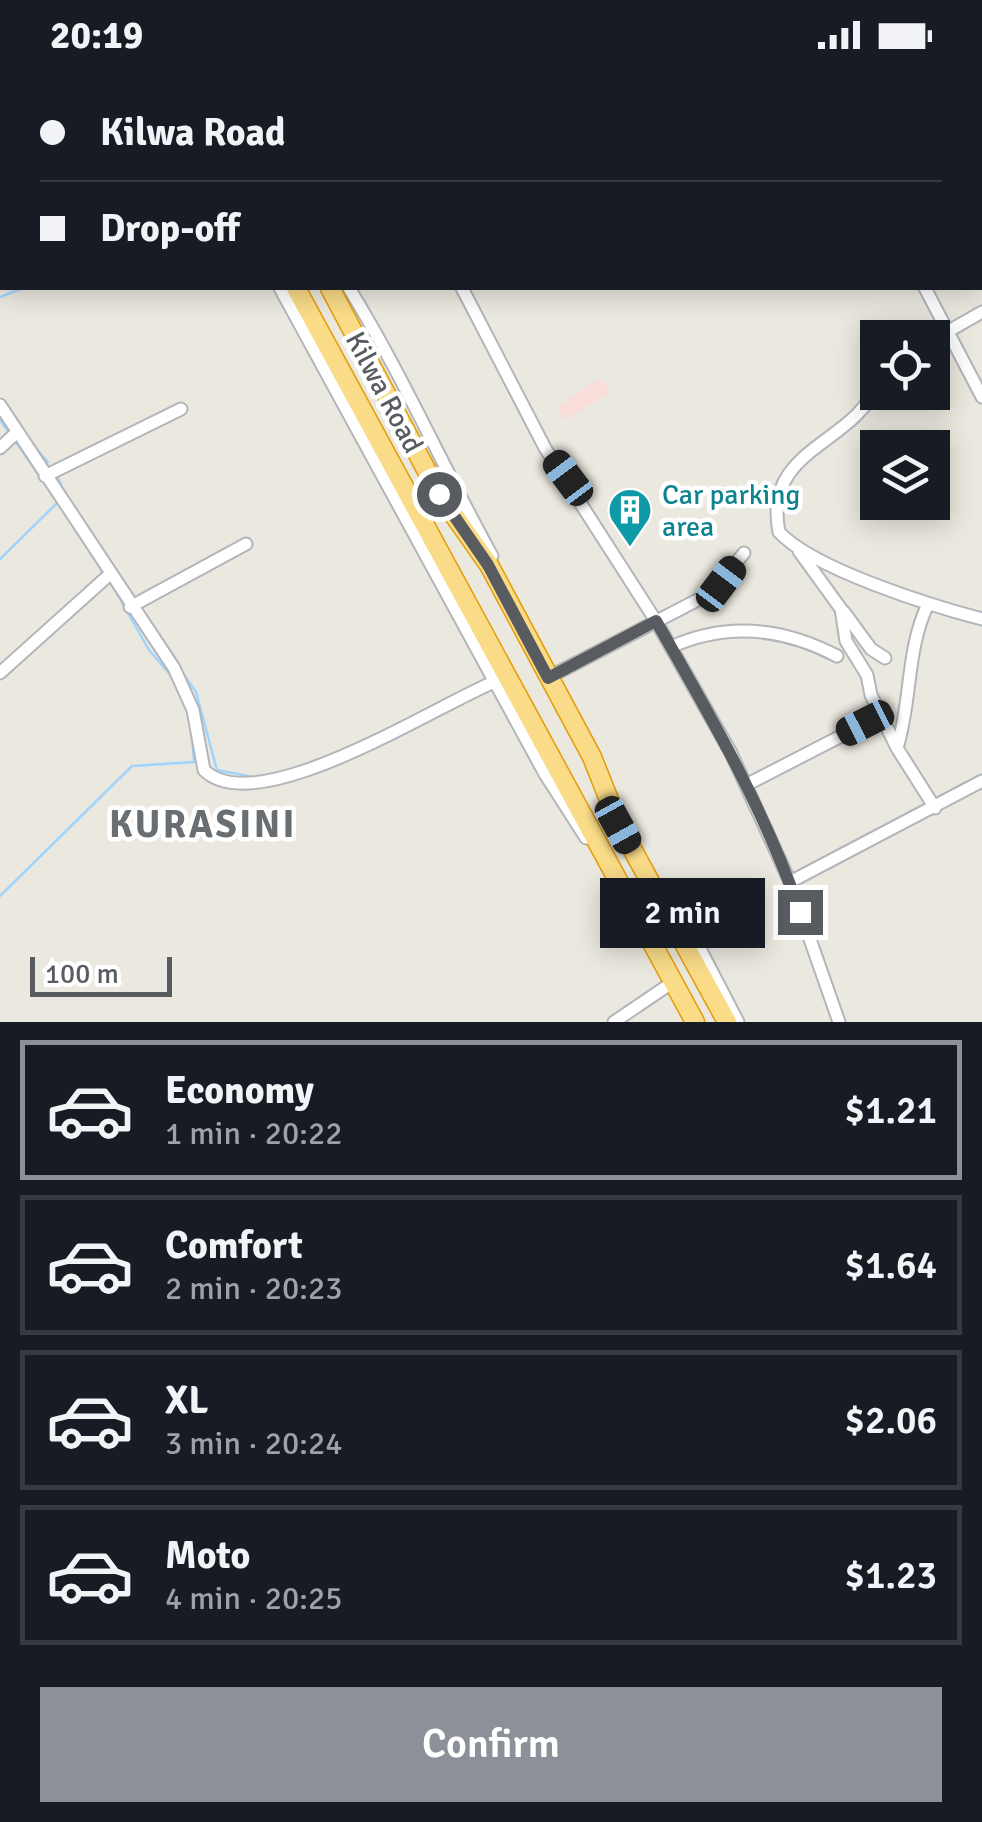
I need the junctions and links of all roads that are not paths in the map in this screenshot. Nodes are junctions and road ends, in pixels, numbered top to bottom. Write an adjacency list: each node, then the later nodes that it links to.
1 (281, 290): 32 (street)
2 (297, 290): 32 (highway, Kilwa Road)
3 (331, 290): 31 (highway, Kilwa Road)
4 (350, 290): 31 (street)
5 (463, 290): 26 (street)
6 (926, 290): 8 (street)
7 (982, 312): 9 (street)
8 (941, 320)
9 (950, 330)
10 (950, 338): 11 (street)
11 (982, 397)
12 (0, 404): 15 (street)
13 (181, 409): 17 (street)
14 (861, 410): 19 (street)
15 (17, 432): 16 (street); 17 (street)
16 (0, 448)
17 (45, 476): 21 (street)
18 (246, 544): 23 (street)
19 (797, 547): 22 (street); 24 (street)
20 (744, 553): 26 (street)
21 (109, 575): 23 (street); 30 (street)
22 (928, 604): 25 (street); 34 (street)
23 (130, 607): 32 (street)
24 (841, 609): 29 (street); 33 (street)
25 (982, 619)
26 (656, 621): 27 (street); 31 (street)
27 (671, 647): 28 (street); 36 (street)
28 (836, 656)
29 (885, 658)
30 (0, 673)
31 (548, 677): 39 (highway, Kilwa Road)
32 (500, 680): 40 (highway, Kilwa Road)
33 (880, 716): 34 (street); 36 (street)
34 (898, 748): 37 (street)
35 (980, 779): 37 (street)
36 (746, 785): 38 (street)
37 (936, 808): 38 (street)
38 (790, 882): 46 (street)
39 (684, 942): 44 (highway, Kilwa Road); 45 (street)
40 (669, 983): 41 (street); 42 (street); 43 (highway, Kilwa Road)
41 (614, 1022)
42 (685, 1022)
43 (694, 1022)
44 (727, 1022)
45 (738, 1022)
46 (838, 1022)

